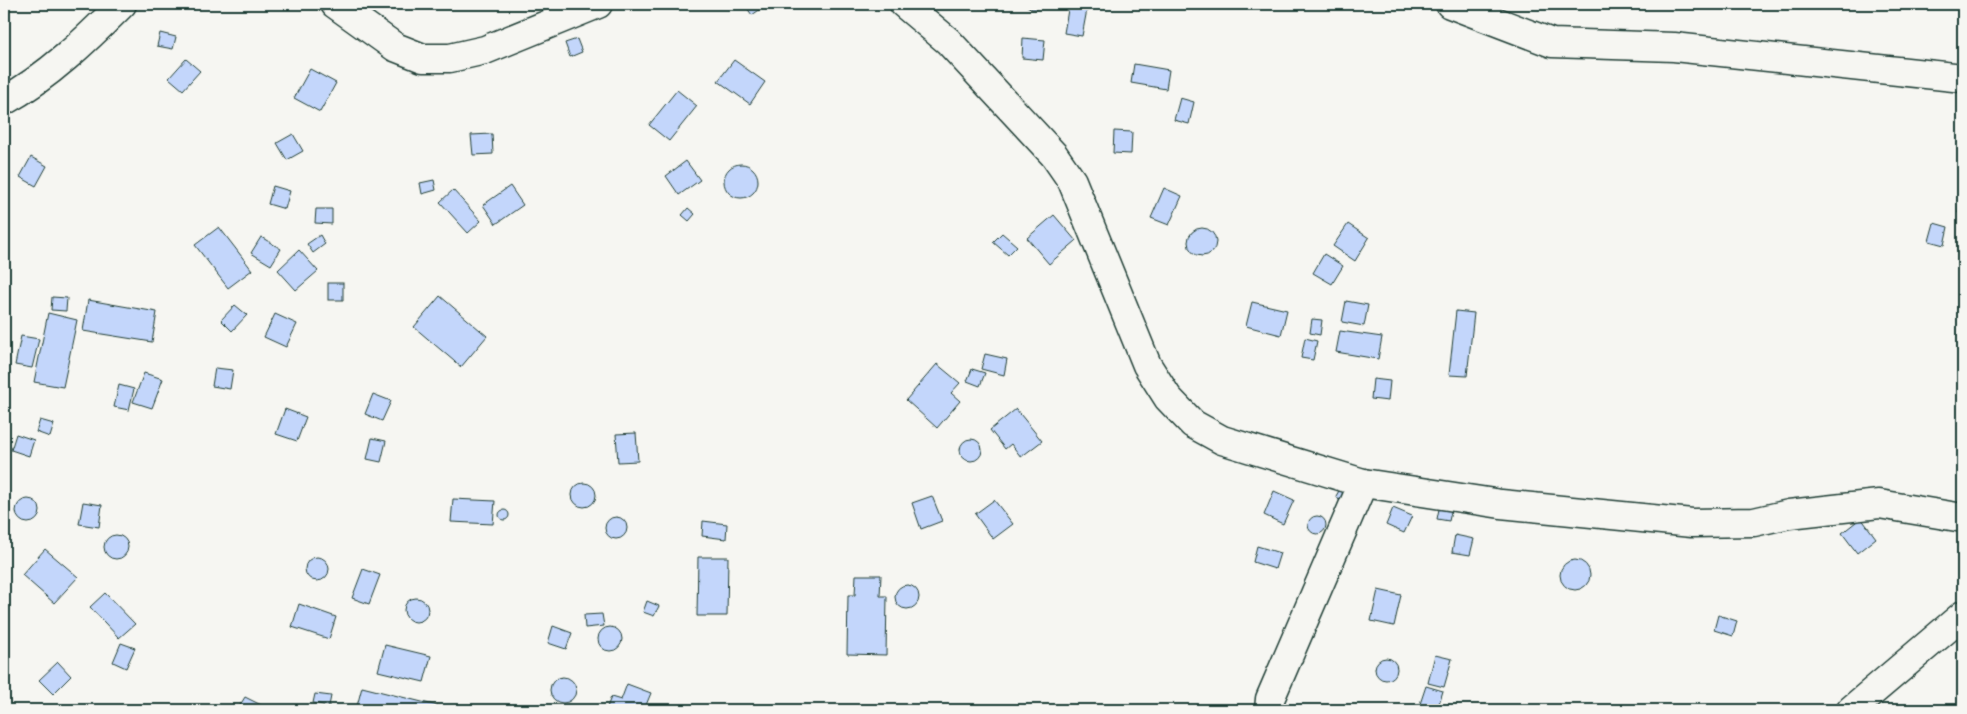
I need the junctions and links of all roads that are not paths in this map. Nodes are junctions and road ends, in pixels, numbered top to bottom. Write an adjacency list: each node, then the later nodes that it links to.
1 (122, 4): 7 (street)
2 (336, 4): 3 (street)
3 (598, 4)
4 (904, 4): 8 (street)
5 (1450, 4): 6 (street)
6 (1963, 78)
7 (4, 101)
8 (1363, 483): 9 (street); 11 (street)
9 (1963, 518)
10 (1963, 615): 12 (street)
11 (1269, 710)
12 (1851, 710)

